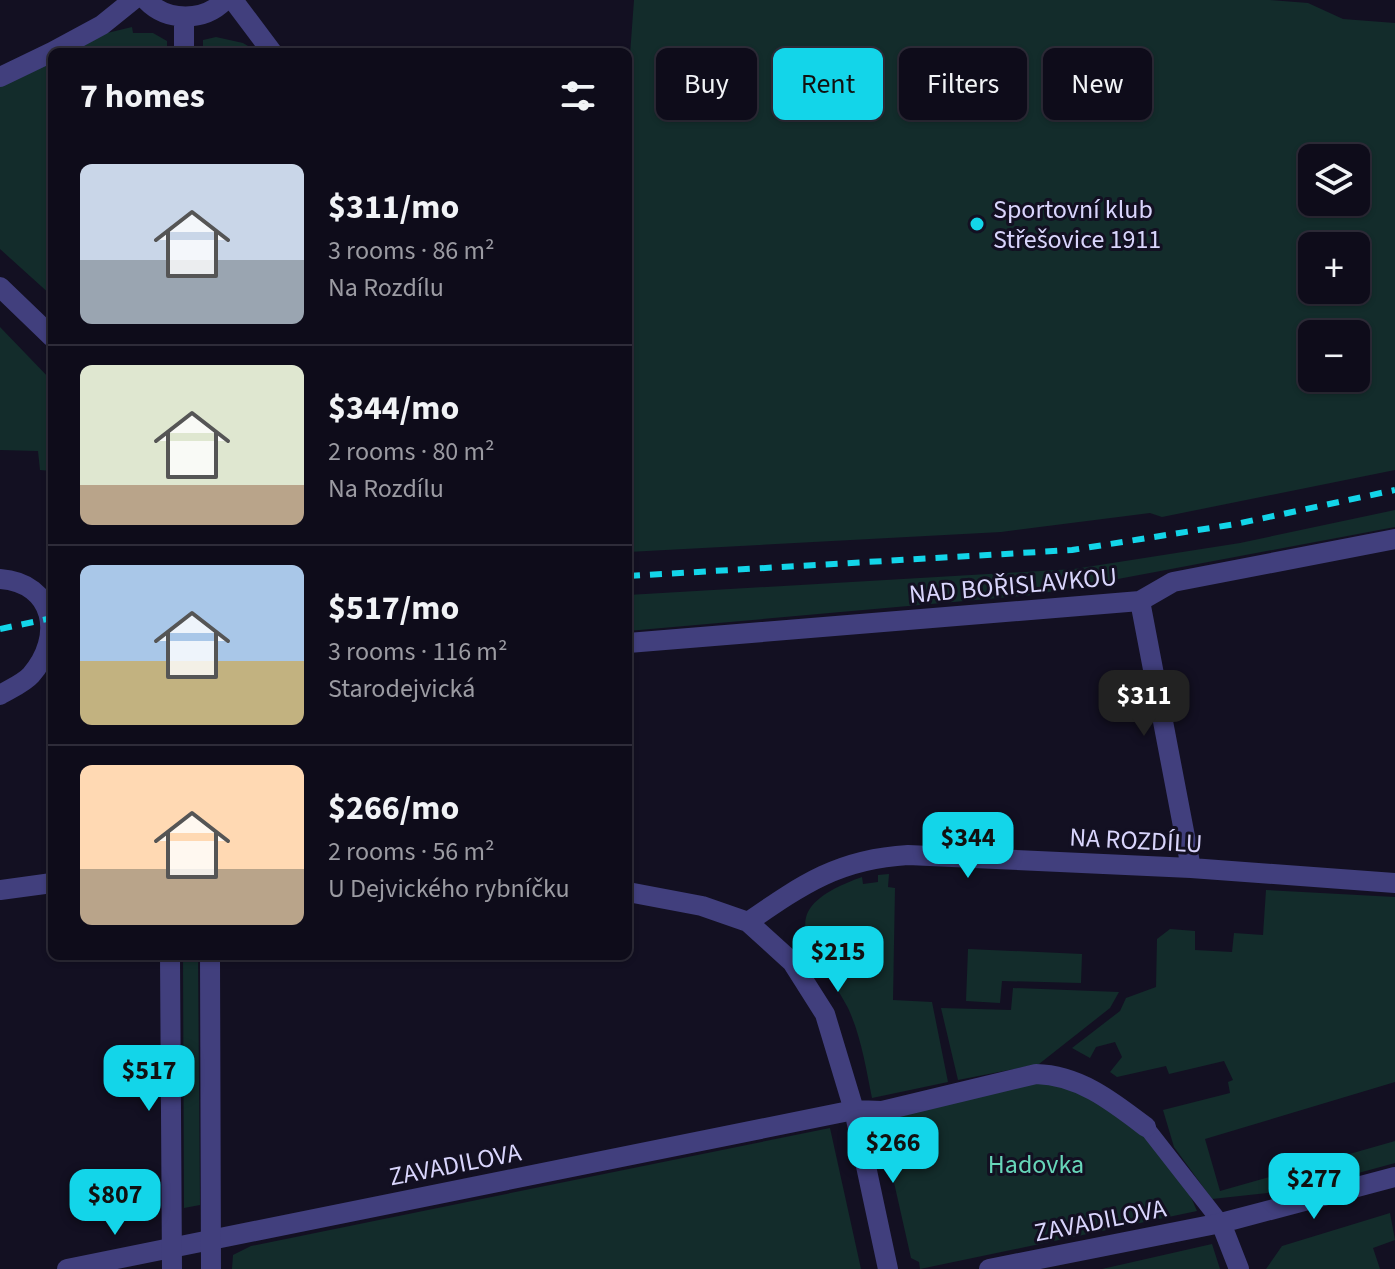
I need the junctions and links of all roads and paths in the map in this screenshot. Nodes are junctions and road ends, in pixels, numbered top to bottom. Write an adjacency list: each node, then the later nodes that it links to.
1 (133, 0): 6 (street)
2 (146, 0): 5 (street)
3 (225, 0): 5 (street)
4 (233, 0): 8 (street)
5 (184, 17): 7 (street)
6 (59, 48)
7 (184, 48)
8 (269, 48)
9 (48, 54): 10 (street)
10 (0, 77)
11 (0, 287): 12 (street)
12 (48, 333)
13 (1395, 539): 15 (street, NAD BOŘISLAVKOU)
14 (0, 579): 16 (street)
15 (1140, 601): 18 (street, NAD BOŘISLAVKOU); 20 (street)
16 (48, 604)
17 (48, 640): 19 (street)
18 (632, 643)
19 (0, 695)
20 (1191, 868): 21 (street, NA ROZDÍLU); 25 (street, NA ROZDÍLU)
21 (1395, 883)
22 (48, 884): 23 (street)
23 (0, 890)
24 (632, 893): 25 (street)
25 (748, 922): 28 (street)
26 (170, 960): 33 (street)
27 (210, 960): 32 (street)
28 (854, 1110): 29 (street, ZAVADILOVA); 32 (street, ZAVADILOVA); 36 (street)
29 (1146, 1127): 31 (street)
30 (1395, 1177): 31 (street, ZAVADILOVA)
31 (1221, 1223): 37 (street, ZAVADILOVA); 38 (street)
32 (211, 1240): 33 (street, ZAVADILOVA); 35 (street)
33 (172, 1259): 34 (street, ZAVADILOVA)
34 (67, 1269)
35 (211, 1269)
36 (888, 1269)
37 (989, 1269)
38 (1239, 1269)

